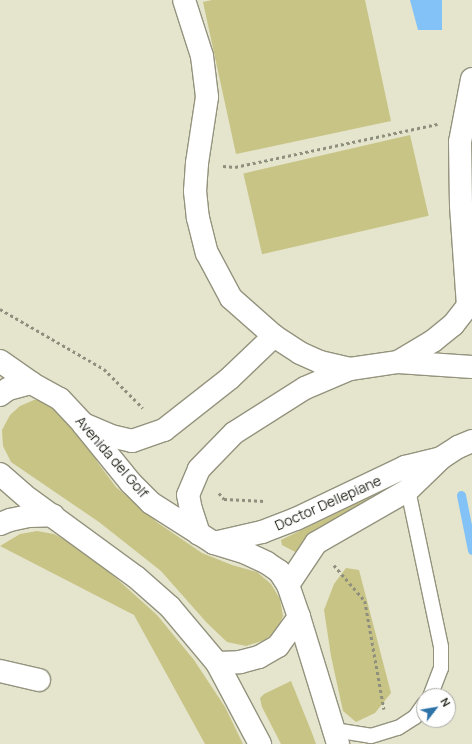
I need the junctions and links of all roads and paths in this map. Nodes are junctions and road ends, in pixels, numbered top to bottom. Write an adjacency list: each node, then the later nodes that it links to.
1 (184, 0): 4 (street)
2 (472, 79): 3 (street)
3 (463, 129): 4 (path); 6 (street)
4 (197, 163): 7 (street)
5 (0, 309): 15 (path)
6 (470, 310): 9 (street)
7 (274, 336): 11 (street); 15 (street)
8 (0, 361): 12 (street, Avenida del Golf)
9 (398, 362): 10 (street); 11 (street)
10 (472, 367)
11 (350, 369): 18 (street)
12 (31, 383): 13 (street); 14 (street, Avenida del Golf)
13 (0, 395)
14 (83, 424): 15 (street); 24 (street, Avenida del Golf)
15 (164, 430)
16 (472, 441): 17 (street, Doctor Dellepiane)
17 (441, 458): 20 (street, Doctor Dellepiane); 22 (street, Doctor Dellepiane)
18 (199, 469): 22 (path); 24 (street)
19 (0, 474): 21 (street)
20 (408, 490): 25 (street, Doctor Dellepiane); 31 (lane)
21 (53, 516): 23 (street); 28 (street)
22 (296, 519): 24 (street, Doctor Dellepiane)
23 (0, 524)
24 (207, 538): 26 (street, Avenida del Golf)
25 (316, 543): 26 (street, Doctor Dellepiane); 33 (path)
26 (288, 585): 27 (street, Avenida del Golf)
27 (299, 617): 28 (street); 34 (street, Avenida del Golf)
28 (217, 663): 35 (street)
29 (0, 671): 30 (street)
30 (39, 680)
31 (433, 688)
32 (416, 716): 33 (lane)
33 (387, 731): 34 (lane)
34 (336, 737)
35 (260, 744)

